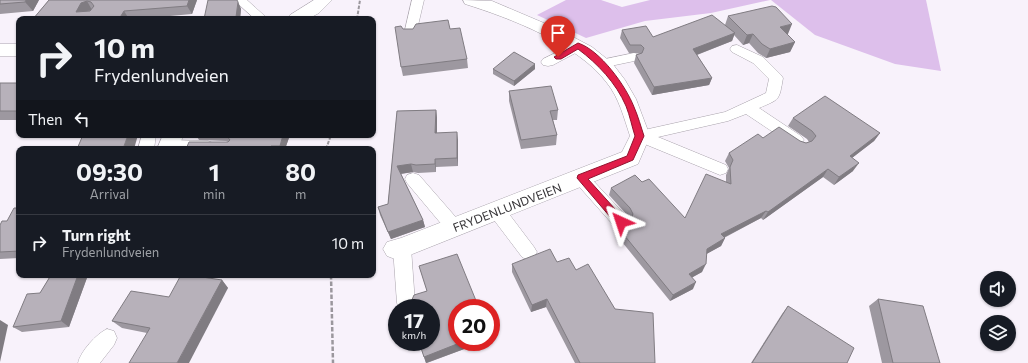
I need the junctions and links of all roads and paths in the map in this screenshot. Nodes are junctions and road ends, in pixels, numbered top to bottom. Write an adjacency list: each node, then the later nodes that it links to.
1 (240, 0): 6 (lane)
2 (324, 0): 7 (street)
3 (360, 0): 8 (path)
4 (418, 0): 9 (lane)
5 (471, 0): 10 (street)
6 (259, 16)
7 (301, 16)
8 (357, 16)
9 (410, 34)
10 (578, 46): 13 (lane); 14 (street)
11 (736, 49): 15 (lane)
12 (634, 57): 14 (lane)
13 (548, 62)
14 (601, 64): 16 (street)
15 (747, 107): 16 (lane); 18 (lane)
16 (640, 136): 20 (lane); 21 (street, FRYDENLUNDVEIEN)
17 (170, 143): 19 (lane)
18 (801, 144)
19 (203, 146)
20 (720, 168)
21 (581, 178): 23 (street, FRYDENLUNDVEIEN); 24 (lane)
22 (413, 179): 25 (lane)
23 (497, 211): 25 (street, FRYDENLUNDVEIEN); 27 (lane)
24 (621, 222)
25 (454, 227): 26 (street, FRYDENLUNDVEIEN)
26 (399, 249): 29 (lane)
27 (528, 252)
28 (331, 278): 32 (path)
29 (405, 299)
30 (107, 338): 31 (lane)
31 (89, 363)
32 (334, 363)

